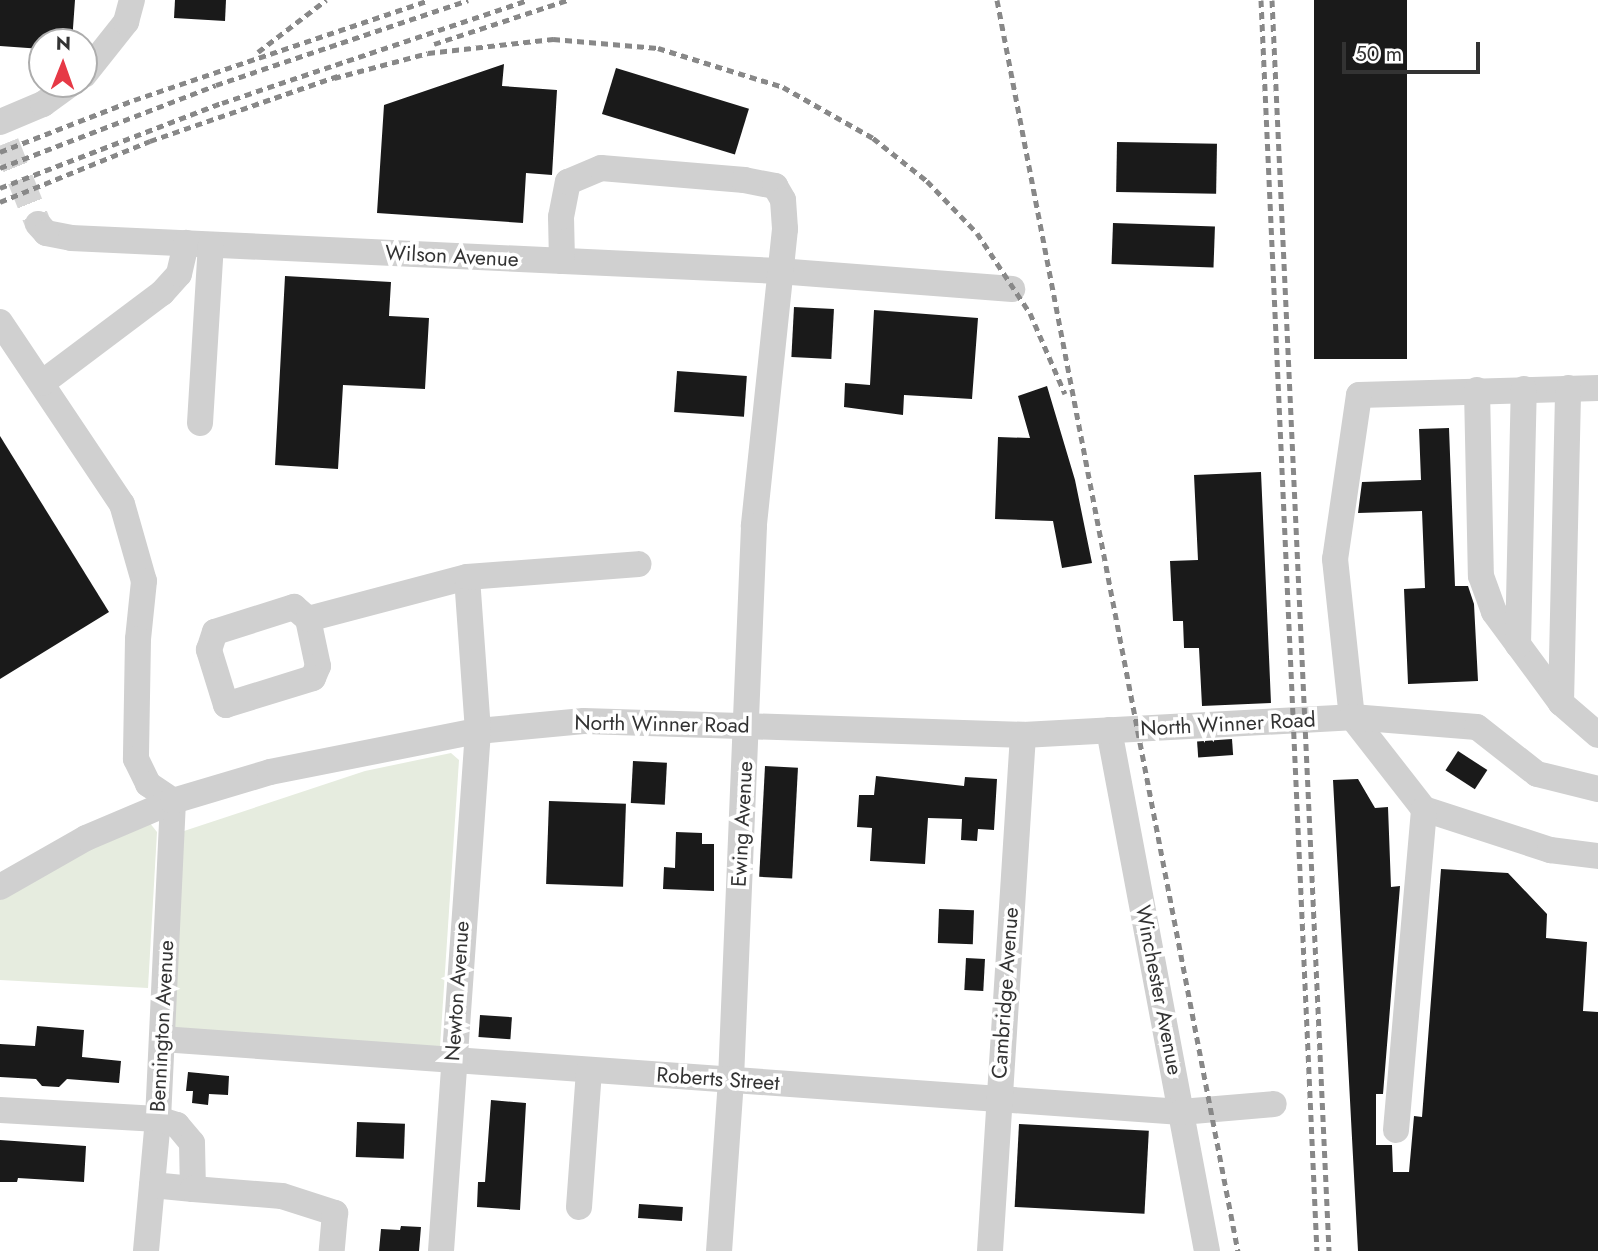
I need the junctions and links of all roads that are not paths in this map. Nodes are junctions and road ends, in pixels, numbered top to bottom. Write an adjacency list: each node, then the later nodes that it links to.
1 (132, 0): 2 (street)
2 (98, 57)
3 (51, 98): 4 (street)
4 (2, 130)
5 (38, 224): 6 (street, Wilson Avenue)
6 (198, 244): 7 (street, Wilson Avenue); 11 (street); 16 (street)
7 (562, 261): 8 (street, Wilson Avenue); 8 (street, Ewing Avenue)
8 (778, 271): 9 (street, Wilson Avenue); 23 (street, Ewing Avenue)
9 (1012, 289)
10 (0, 322): 11 (street)
11 (42, 383): 29 (street)
12 (1568, 388): 13 (street); 14 (street); 21 (street)
13 (1598, 388)
14 (1524, 389): 15 (street); 20 (street)
15 (1477, 390): 20 (street); 22 (street)
16 (200, 423)
17 (639, 564): 18 (street)
18 (467, 577): 19 (street); 25 (street, Newton Avenue)
19 (308, 619)
20 (1518, 645): 21 (street)
21 (1561, 703): 27 (street)
22 (1352, 718): 24 (street, North Winner Road); 28 (street, North Winner Road); 30 (street)
23 (747, 724): 25 (street, North Winner Road); 26 (street, North Winner Road); 36 (street, Ewing Avenue)
24 (1109, 730): 26 (street, North Winner Road); 40 (street, Winchester Avenue)
25 (478, 731): 29 (street, North Winner Road); 34 (street, Newton Avenue)
26 (1023, 735): 37 (street, Cambridge Avenue)
27 (1598, 735)
28 (1598, 789)
29 (173, 801): 32 (street, North Winner Road); 33 (street, Bennington Avenue)
30 (1424, 809): 31 (street); 42 (street)
31 (1598, 856)
32 (0, 887)
33 (162, 1039): 34 (street, Roberts Street); 41 (street, Bennington Avenue)
34 (451, 1060): 35 (street, Roberts Street); 48 (street, Newton Avenue)
35 (589, 1070): 36 (street, Roberts Street); 45 (street)
36 (731, 1080): 37 (street, Roberts Street); 49 (street, Ewing Avenue)
37 (997, 1100): 40 (street, Roberts Street); 50 (street, Cambridge Avenue)
38 (1274, 1104): 40 (street, Roberts Street)
39 (0, 1110): 41 (street)
40 (1181, 1112): 51 (street, Winchester Avenue)
41 (158, 1119): 43 (street, Bennington Avenue); 44 (street)
42 (1396, 1130)
43 (152, 1185): 44 (street); 46 (street, Bennington Avenue)
44 (193, 1189): 47 (street)
45 (579, 1207)
46 (146, 1251)
47 (332, 1251)
48 (441, 1251)
49 (719, 1251)
50 (990, 1251)
51 (1207, 1251)

